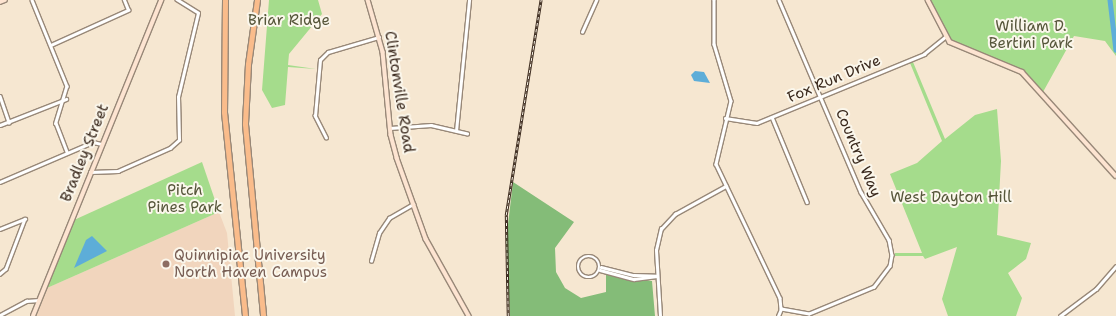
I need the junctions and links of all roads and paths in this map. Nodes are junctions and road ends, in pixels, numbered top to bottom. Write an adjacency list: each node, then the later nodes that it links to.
1 (5, 0): 14 (street)
2 (32, 0): 18 (street)
3 (124, 0): 18 (street)
4 (161, 0): 30 (street, Bradley Street)
5 (177, 0): 32 (street)
6 (225, 0): 51 (highway)
7 (257, 0): 52 (highway)
8 (368, 0): 16 (street, Clintonville Road)
9 (469, 0): 27 (street)
10 (596, 0): 15 (street)
11 (714, 0): 23 (street)
12 (779, 0): 20 (street, Country Way)
13 (928, 0): 17 (street)
14 (0, 2)
15 (582, 32)
16 (379, 37): 26 (street, Clintonville Road); 29 (street)
17 (945, 37): 20 (street, Fox Run Drive); 33 (street)
18 (51, 45): 21 (street)
19 (0, 96): 24 (street)
20 (821, 96): 22 (street, Fox Run Drive); 48 (street, Country Way)
21 (66, 99): 24 (street); 31 (street)
22 (772, 117): 23 (street, Fox Run Drive); 36 (street)
23 (725, 118): 35 (street)
24 (9, 122): 25 (street)
25 (0, 125)
26 (390, 128): 27 (street); 37 (street, Clintonville Road)
27 (456, 131): 28 (street)
28 (467, 133)
29 (326, 138)
30 (102, 144): 31 (street); 32 (street, Bradley Street)
31 (67, 152): 34 (street)
32 (90, 172): 47 (street, Bradley Street)
33 (1116, 176)
34 (0, 182)
35 (726, 186): 45 (street); 48 (street)
36 (807, 202)
37 (413, 204): 39 (street); 53 (street, Clintonville Road)
38 (0, 229): 43 (street)
39 (371, 261)
40 (1116, 266): 56 (street)
41 (601, 269): 41 (street); 42 (street)
42 (618, 273): 44 (street); 46 (street)
43 (0, 274)
44 (634, 275): 45 (street); 46 (street)
45 (657, 276): 46 (street); 54 (street)
46 (634, 279)
47 (39, 300): 49 (street); 50 (street, Bradley Street)
48 (781, 309): 55 (street)
49 (0, 315)
50 (33, 316)
51 (245, 316)
52 (263, 316)
53 (469, 316)
54 (660, 316)
55 (778, 316)
56 (1060, 316)

